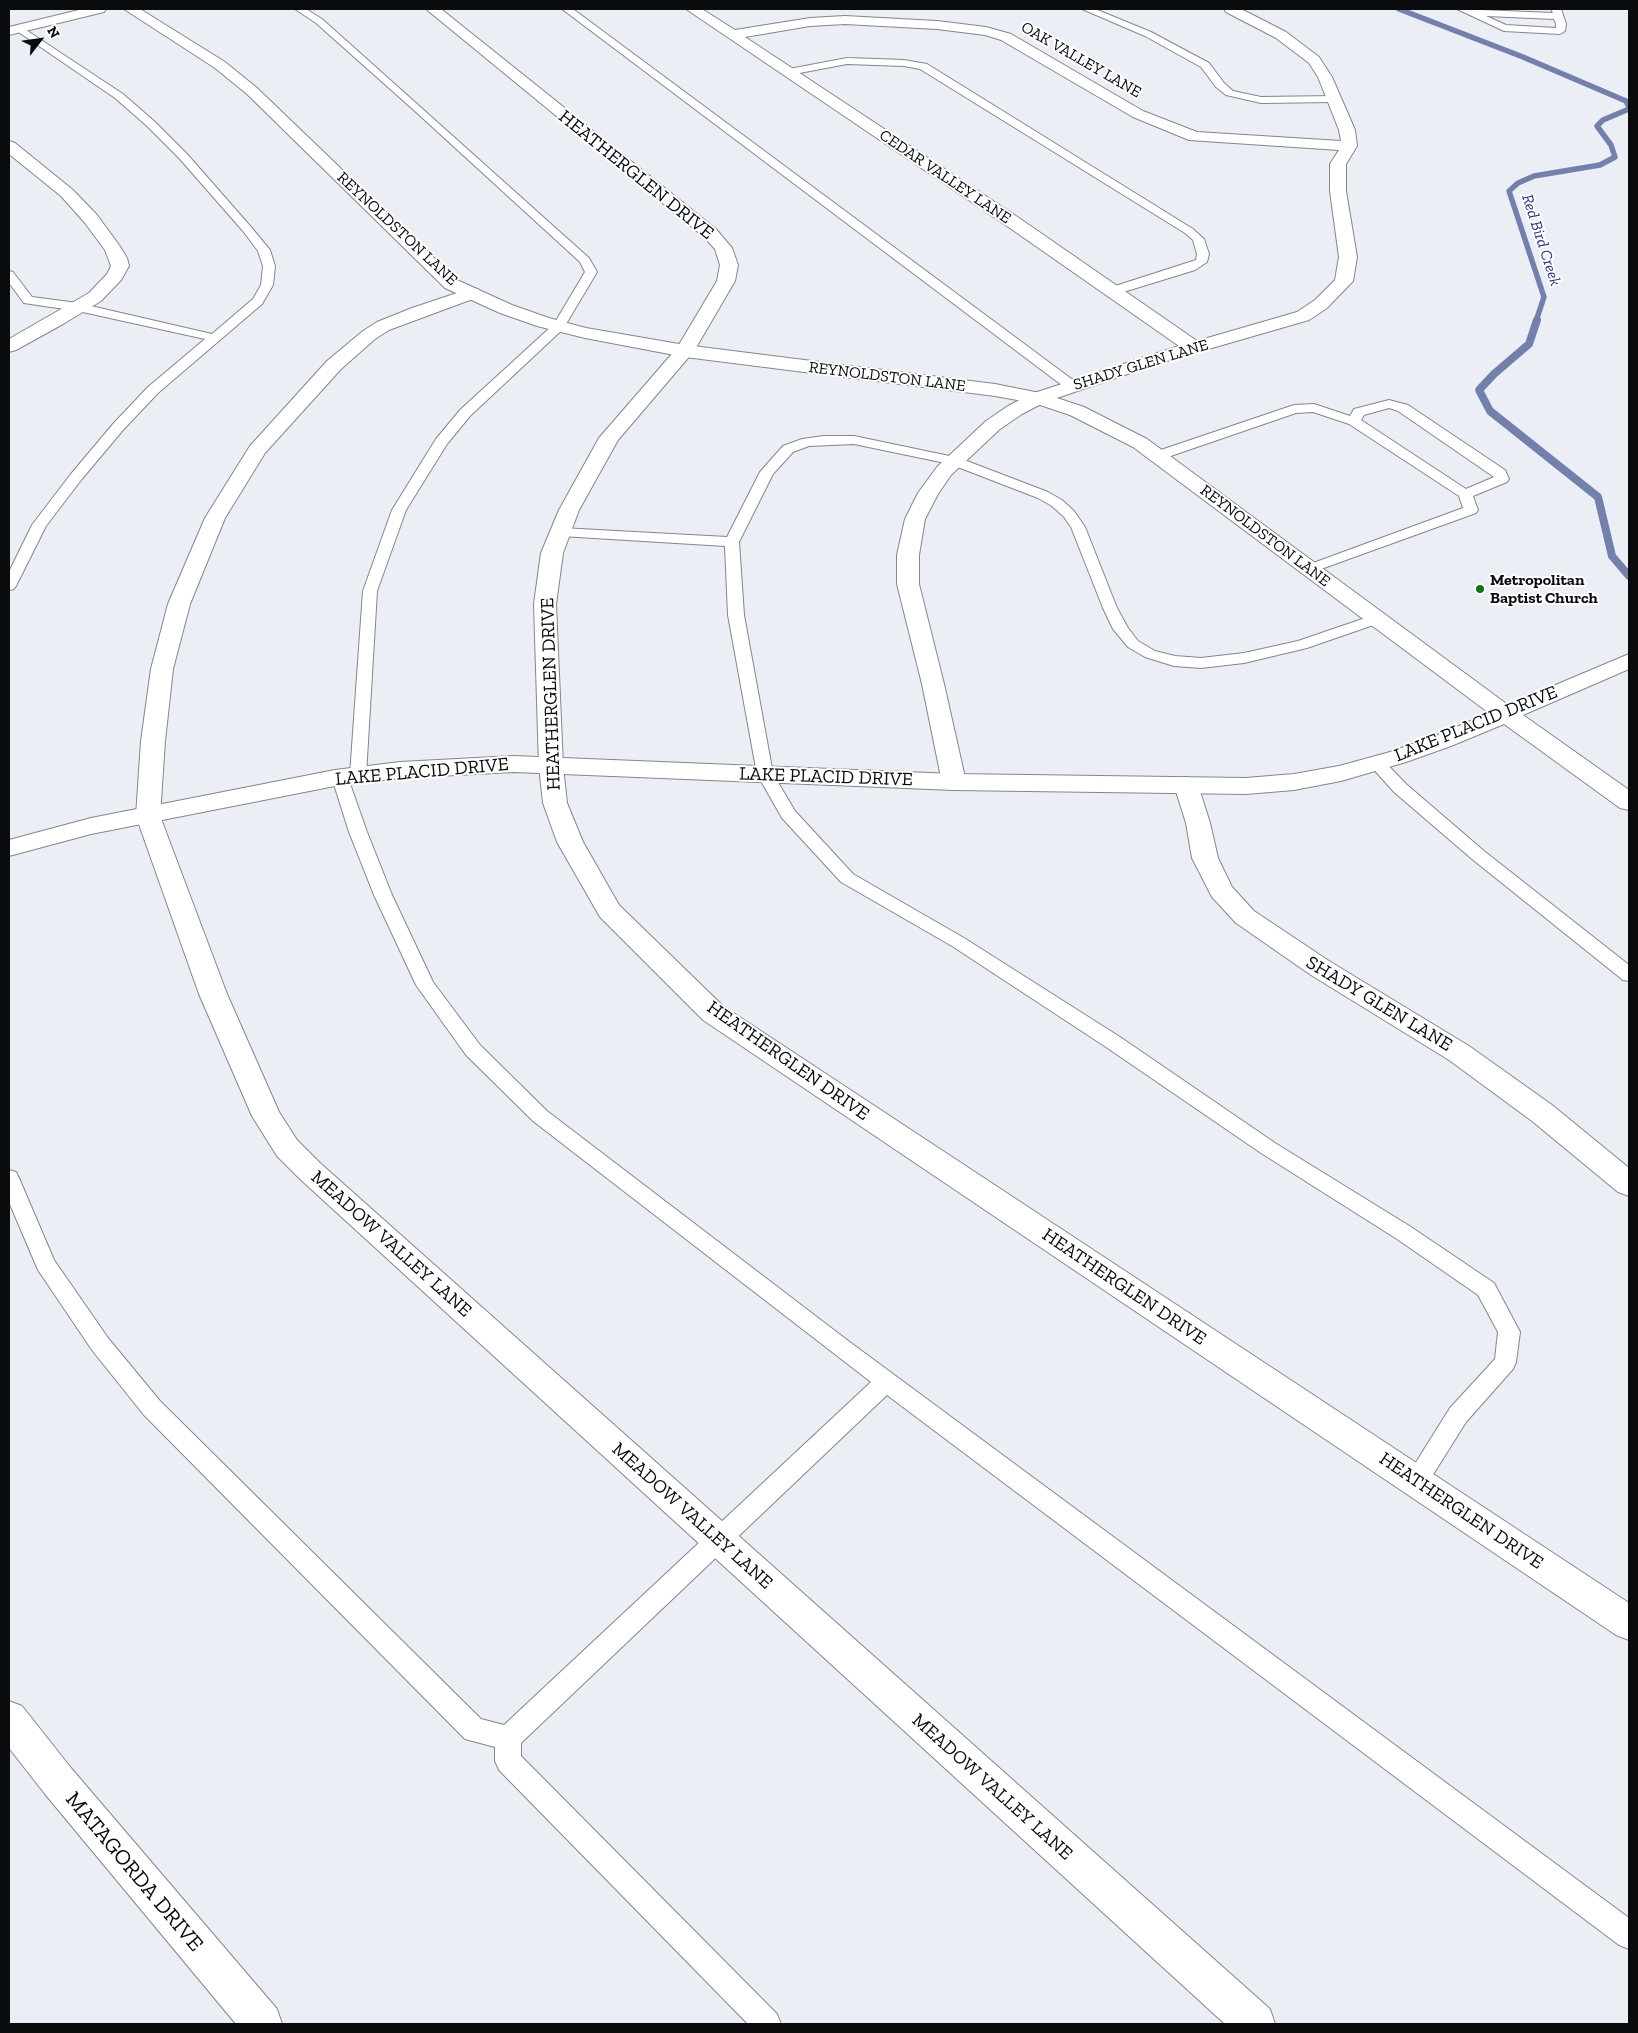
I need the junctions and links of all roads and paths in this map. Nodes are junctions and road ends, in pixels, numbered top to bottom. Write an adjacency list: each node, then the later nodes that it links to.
1 (99, 9): 11 (street)
2 (131, 9): 19 (street, REYNOLDSTON LANE)
3 (300, 9): 21 (lane)
4 (433, 9): 25 (street, HEATHERGLEN DRIVE)
5 (568, 9): 26 (lane)
6 (693, 9): 12 (street, CEDAR VALLEY LANE)
7 (1087, 9): 14 (lane)
8 (1231, 9): 14 (street)
9 (1466, 11): 10 (lane); 10 (lane)
10 (1557, 12)
11 (15, 30): 22 (lane)
12 (733, 35): 13 (street, CEDAR VALLEY LANE); 15 (street, OAK VALLEY LANE)
13 (789, 72): 18 (street, CEDAR VALLEY LANE); 18 (lane)
14 (1334, 99): 15 (street)
15 (1349, 146): 24 (street, SHADY GLEN LANE)
16 (12, 153): 20 (street)
17 (9, 275): 20 (lane)
18 (1113, 292): 24 (street, CEDAR VALLEY LANE)
19 (472, 294): 21 (street, REYNOLDSTON LANE); 46 (street, MEADOW VALLEY LANE)
20 (78, 308): 22 (lane); 23 (street)
21 (558, 326): 25 (street, REYNOLDSTON LANE); 42 (lane)
22 (215, 338): 35 (lane)
23 (9, 346)
24 (1195, 348): 26 (street, SHADY GLEN LANE)
25 (685, 351): 27 (street, REYNOLDSTON LANE); 32 (street, HEATHERGLEN DRIVE)
26 (1072, 386): 27 (street, SHADY GLEN LANE)
27 (1038, 398): 29 (street, REYNOLDSTON LANE); 30 (street, SHADY GLEN LANE)
28 (1354, 421): 29 (lane); 31 (lane); 31 (lane)
29 (1158, 456): 34 (street, REYNOLDSTON LANE)
30 (954, 461): 33 (lane); 36 (lane); 43 (street, SHADY GLEN LANE)
31 (1466, 494): 34 (lane)
32 (561, 532): 33 (lane); 40 (street, HEATHERGLEN DRIVE)
33 (732, 542): 41 (lane)
34 (1310, 569): 36 (street, REYNOLDSTON LANE)
35 (9, 586)
36 (1377, 619): 38 (street, REYNOLDSTON LANE)
37 (1629, 661): 38 (street, LAKE PLACID DRIVE)
38 (1504, 713): 39 (street, LAKE PLACID DRIVE); 45 (street, REYNOLDSTON LANE)
39 (1376, 763): 44 (street, LAKE PLACID DRIVE); 48 (lane)
40 (551, 766): 41 (street, LAKE PLACID DRIVE); 42 (street, LAKE PLACID DRIVE); 52 (street, HEATHERGLEN DRIVE)
41 (765, 774): 43 (street, LAKE PLACID DRIVE); 52 (lane)
42 (349, 776): 46 (street, LAKE PLACID DRIVE); 51 (lane)
43 (954, 782): 44 (street, LAKE PLACID DRIVE)
44 (1186, 785): 50 (street, SHADY GLEN LANE)
45 (1629, 802)
46 (148, 816): 47 (street, LAKE PLACID DRIVE); 53 (street, MEADOW VALLEY LANE)
47 (9, 848)
48 (1629, 975)
49 (9, 1178): 56 (lane)
50 (1629, 1184)
51 (887, 1381): 53 (lane); 57 (lane)
52 (1416, 1482): 54 (street, HEATHERGLEN DRIVE)
53 (718, 1540): 56 (lane); 60 (street, MEADOW VALLEY LANE)
54 (1629, 1623)
55 (9, 1718): 58 (street, MATAGORDA DRIVE)
56 (508, 1738): 59 (lane)
57 (1629, 1936)
58 (262, 2024)
59 (767, 2024)
60 (1255, 2024)

